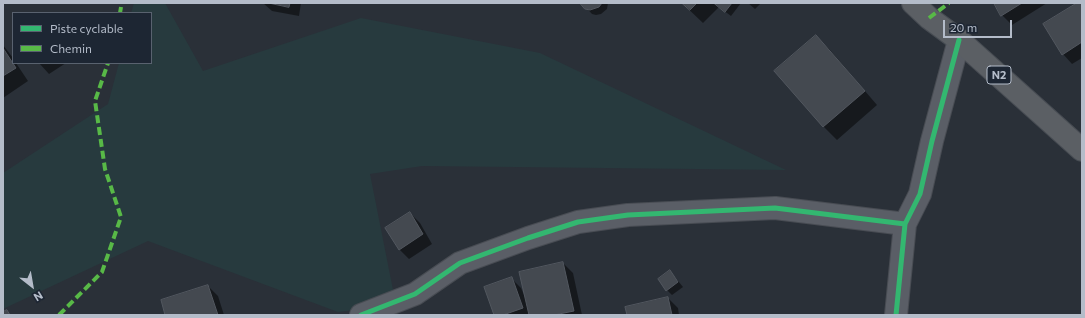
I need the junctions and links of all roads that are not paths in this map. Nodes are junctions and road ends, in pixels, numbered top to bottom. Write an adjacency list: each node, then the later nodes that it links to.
1 (913, 3): 2 (highway, N2)
2 (959, 40): 3 (highway, N2); 4 (street)
3 (1082, 150)
4 (905, 224): 5 (street); 6 (street)
5 (361, 315)
6 (896, 315)

